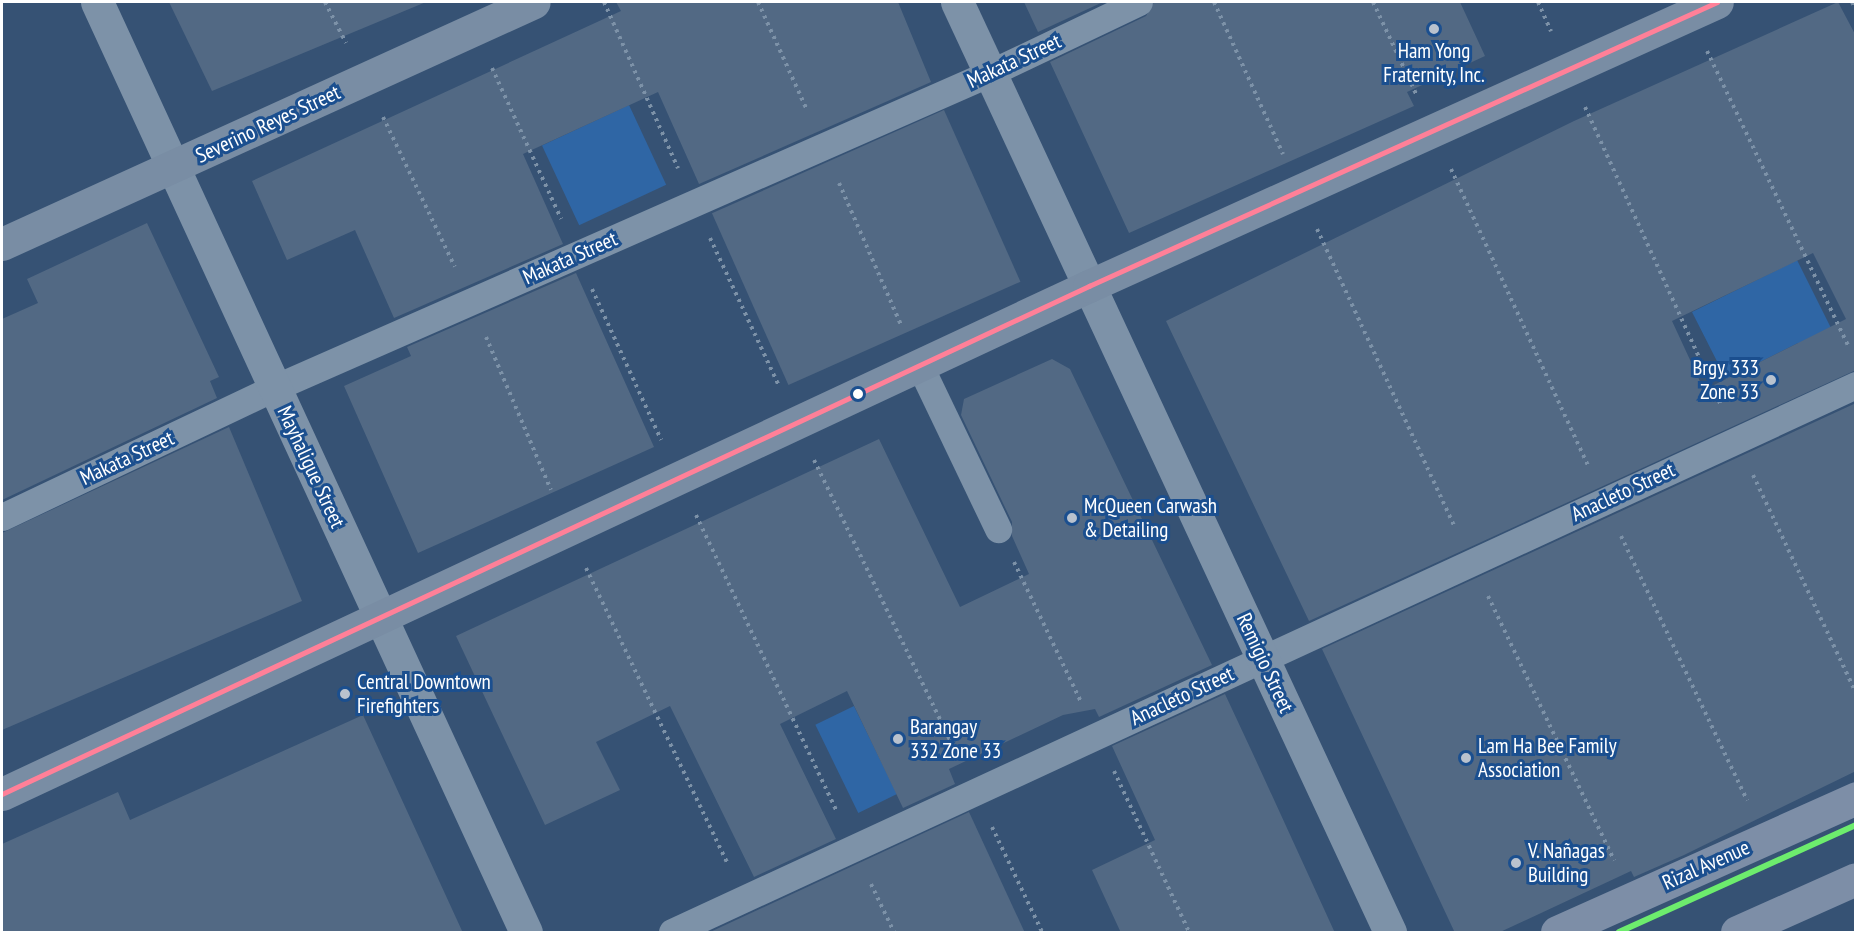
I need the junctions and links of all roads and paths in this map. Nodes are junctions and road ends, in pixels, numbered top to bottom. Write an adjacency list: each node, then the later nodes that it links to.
1 (97, 2): 17 (street, Mayhaligue Street)
2 (325, 2): 15 (path)
3 (534, 2): 15 (street, Severino Reyes Street)
4 (604, 2): 19 (path)
5 (957, 2): 14 (street, Remigio Street)
6 (1139, 2): 14 (lane, Makata Street)
7 (1214, 2): 18 (path)
8 (1373, 2): 16 (path)
9 (1538, 2): 13 (path)
10 (1852, 2): 12 (path)
11 (1703, 8): 13 (street); 23 (path)
12 (1856, 9)
13 (1567, 69): 16 (street); 28 (path)
14 (990, 73): 19 (lane, Makata Street); 21 (street, Remigio Street)
15 (365, 79): 17 (street, Severino Reyes Street); 22 (path)
16 (1433, 130): 18 (street); 29 (path)
17 (173, 167): 20 (street, Severino Reyes Street); 26 (street, Mayhaligue Street)
18 (1300, 191): 21 (street); 33 (path)
19 (694, 203): 22 (lane, Makata Street); 27 (path)
20 (2, 244)
21 (1089, 286): 24 (street); 35 (street, Remigio Street)
22 (471, 302): 26 (lane, Makata Street); 32 (path)
23 (1851, 351)
24 (920, 366): 27 (street); 31 (lane)
25 (1856, 385): 28 (lane, Anacleto Street)
26 (274, 388): 30 (lane, Makata Street); 34 (street, Mayhaligue Street)
27 (796, 423): 32 (street); 37 (path)
28 (1737, 440): 29 (lane, Anacleto Street); 36 (path)
29 (1604, 501): 33 (lane, Anacleto Street); 40 (path)
30 (2, 517)
31 (998, 529)
32 (567, 530): 34 (street); 43 (path)
33 (1472, 563): 35 (lane, Anacleto Street); 42 (path)
34 (380, 617): 38 (street); 44 (street, Mayhaligue Street)
35 (1263, 659): 37 (lane, Anacleto Street); 47 (street, Remigio Street)
36 (1856, 693)
37 (976, 792): 43 (lane, Anacleto Street); 46 (path)
38 (2, 794)
39 (1856, 798): 40 (main road, Rizal Avenue)
40 (1765, 839): 42 (main road, Rizal Avenue)
41 (1856, 879): 49 (main road)
42 (1632, 898): 48 (main road, Rizal Avenue)
43 (745, 899): 45 (lane, Anacleto Street)
44 (525, 933)
45 (672, 933)
46 (1042, 933)
47 (1390, 933)
48 (1557, 933)
49 (1737, 933)

